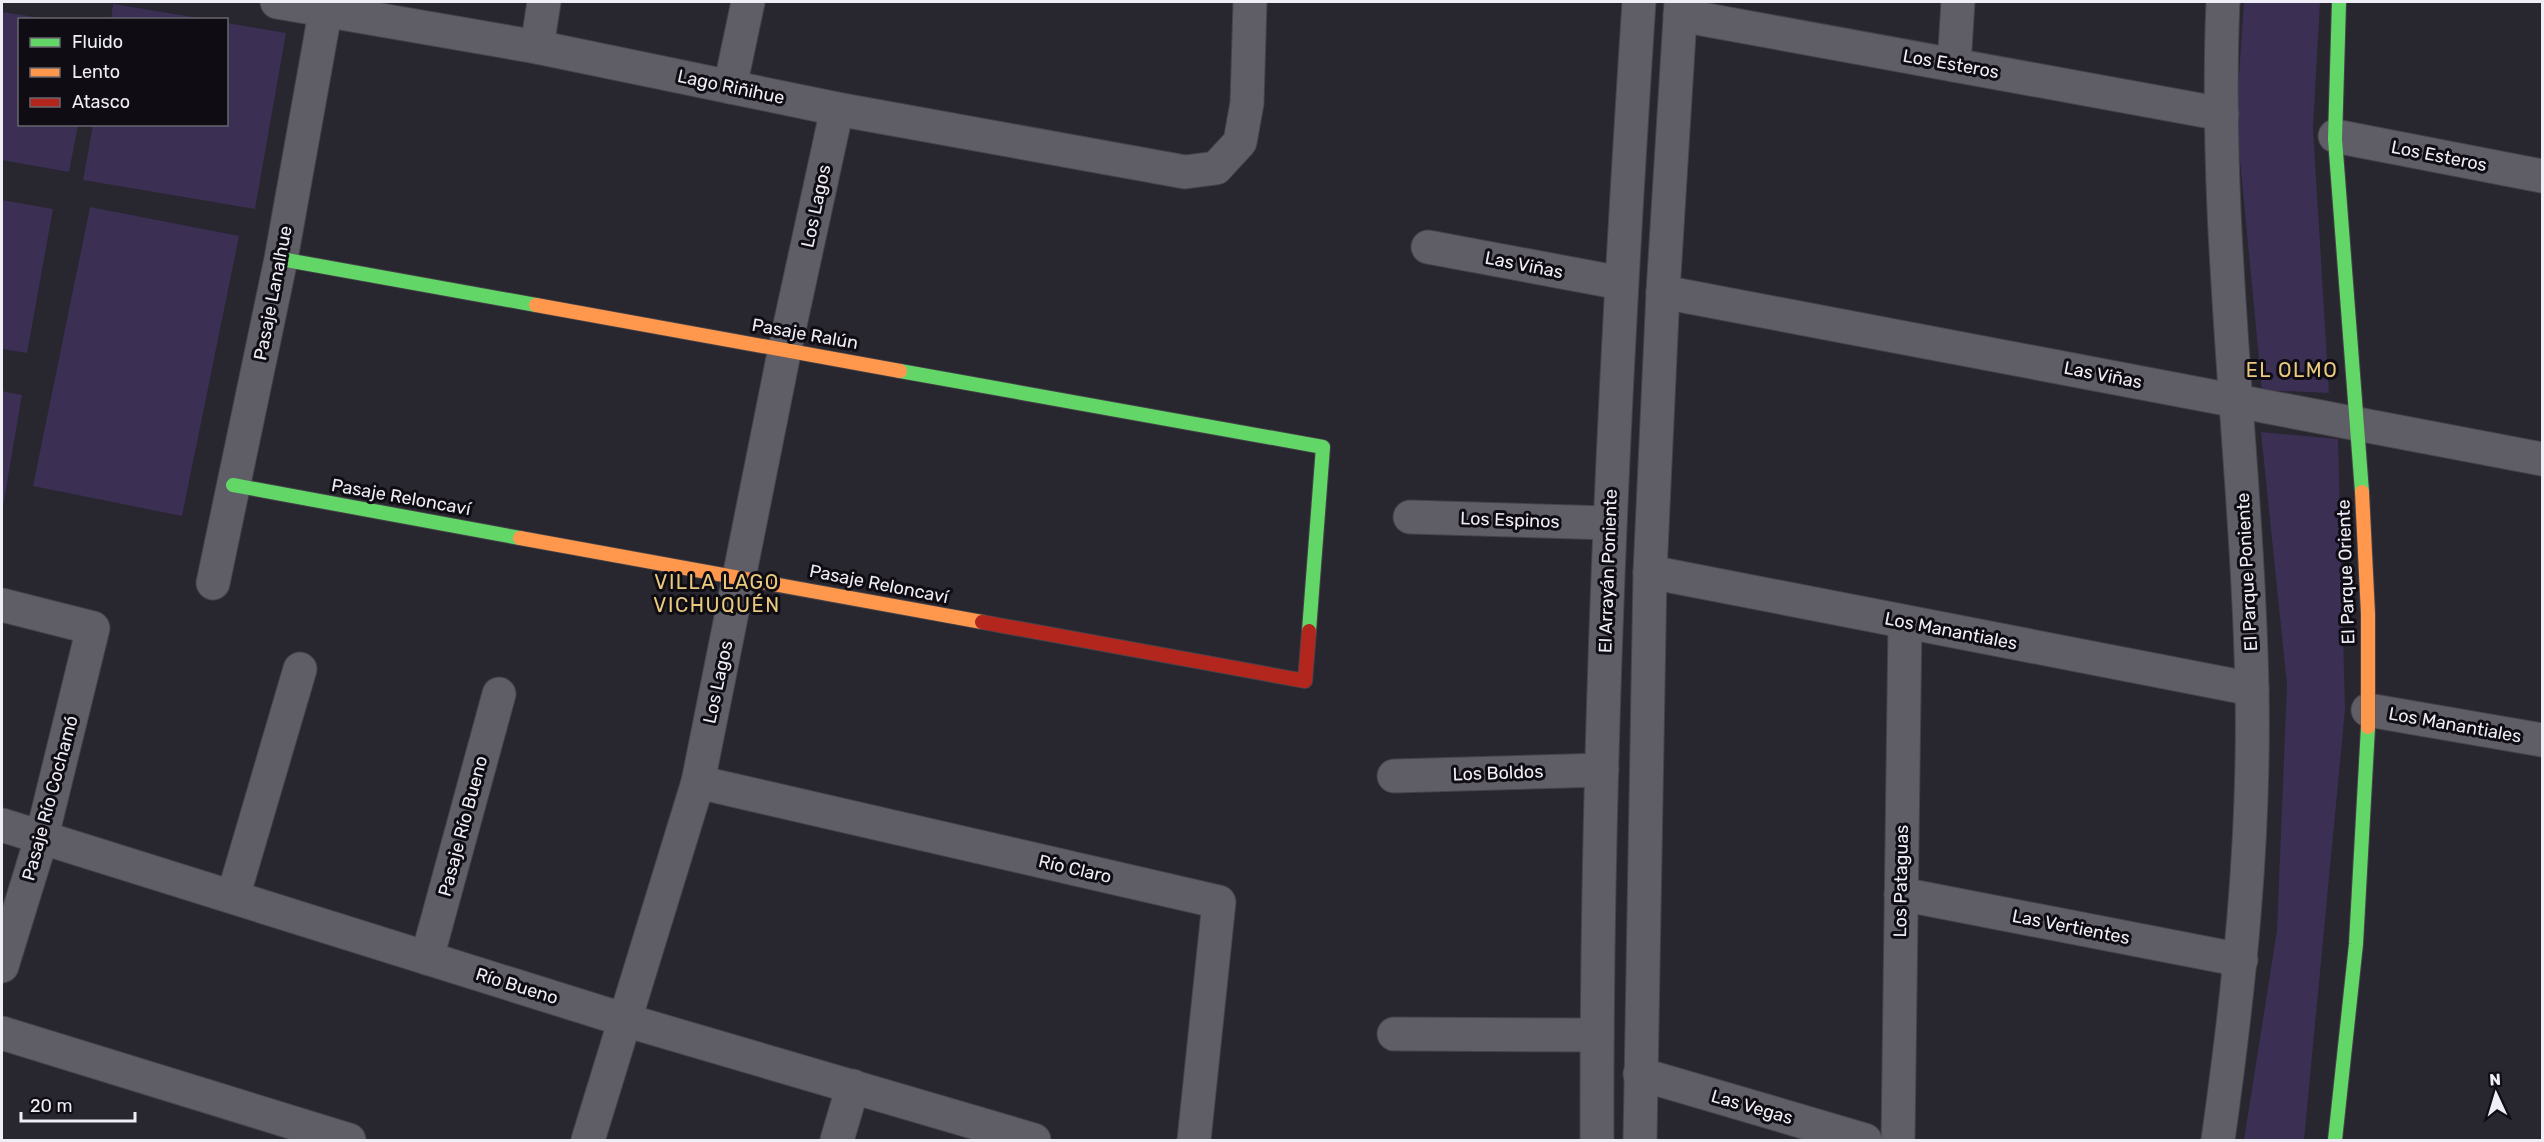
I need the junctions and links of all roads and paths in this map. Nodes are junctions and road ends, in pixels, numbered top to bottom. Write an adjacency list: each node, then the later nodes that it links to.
1 (277, 2): 9 (street, Lago Riñihue)
2 (544, 2): 11 (street)
3 (748, 2): 13 (street)
4 (1250, 2): 14 (street, Lago Riñihue)
5 (1639, 2): 20 (street, El Arrayán Poniente)
6 (1958, 2): 12 (street)
7 (2223, 2): 15 (street, El Parque Poniente)
8 (2339, 2): 16 (street, El Parque Oriente)
9 (326, 6): 11 (street, Lago Riñihue); 19 (street, Pasaje Lanalhue)
10 (1681, 8): 12 (street, Los Esteros); 21 (street)
11 (537, 46): 13 (street, Lago Riñihue)
12 (1954, 64): 15 (street, Los Esteros)
13 (730, 87): 14 (street, Lago Riñihue)
14 (837, 109): 22 (street, Los Lagos)
15 (2222, 114): 23 (street, El Parque Poniente)
16 (2335, 136): 17 (street, Los Esteros); 24 (street, El Parque Oriente)
17 (2542, 176)
18 (1428, 247): 20 (street, Las Viñas)
19 (281, 259): 22 (street, Pasaje Ralún); 26 (street, Pasaje Lanalhue)
20 (1621, 283): 28 (street, El Arrayán Poniente)
21 (1663, 292): 23 (street, Las Viñas); 29 (street)
22 (785, 348): 30 (street, Los Lagos); 35 (street, Pasaje Ralún)
23 (2238, 401): 24 (street, Las Viñas); 36 (street, El Parque Poniente)
24 (2355, 423): 25 (street, Las Viñas); 38 (street, El Parque Oriente)
25 (2542, 459)
26 (233, 485): 30 (street, Pasaje Reloncaví); 31 (street, Pasaje Lanalhue)
27 (1410, 517): 28 (street, Los Espinos)
28 (1609, 524): 40 (street, El Arrayán Poniente)
29 (1650, 572): 33 (street, Los Manantiales); 54 (street)
30 (740, 577): 35 (street, Pasaje Reloncaví); 42 (street, Los Lagos)
31 (213, 583)
32 (2, 605): 44 (street, Pasaje Río Cochamó)
33 (1905, 622): 36 (street, Los Manantiales); 45 (street, Los Pataguas)
34 (300, 669): 46 (street)
35 (1305, 681)
36 (2252, 689): 48 (street, El Parque Poniente)
37 (499, 694): 47 (street, Pasaje Río Bueno)
38 (2368, 710): 39 (street, Los Manantiales); 66 (street, El Parque Oriente)
39 (2542, 740)
40 (1602, 770): 41 (street, Los Boldos); 53 (street, El Arrayán Poniente)
41 (1394, 776)
42 (698, 782): 50 (street, Los Lagos); 60 (street, Río Claro)
43 (2, 825): 44 (street, Río Bueno)
44 (42, 836): 46 (street, Río Bueno); 49 (street, Pasaje Río Cochamó)
45 (1901, 894): 48 (street, Las Vertientes); 64 (street, Los Pataguas)
46 (233, 897): 47 (street, Río Bueno)
47 (427, 958): 50 (street, Río Bueno)
48 (2241, 960): 65 (street, El Parque Poniente)
49 (2, 966)
50 (625, 1020): 55 (street, Río Bueno); 57 (street, Los Lagos)
51 (2, 1033): 56 (street)
52 (1394, 1034): 53 (street)
53 (1597, 1035): 61 (street, El Arrayán Poniente)
54 (1640, 1074): 62 (street); 63 (street, Las Vegas)
55 (853, 1086): 58 (street); 59 (street, Río Bueno)
56 (349, 1140)
57 (588, 1140)
58 (837, 1140)
59 (1034, 1140)
60 (1194, 1140)
61 (1597, 1140)
62 (1640, 1140)
63 (1865, 1140)
64 (1898, 1140)
65 (2218, 1140)
66 (2335, 1140)

